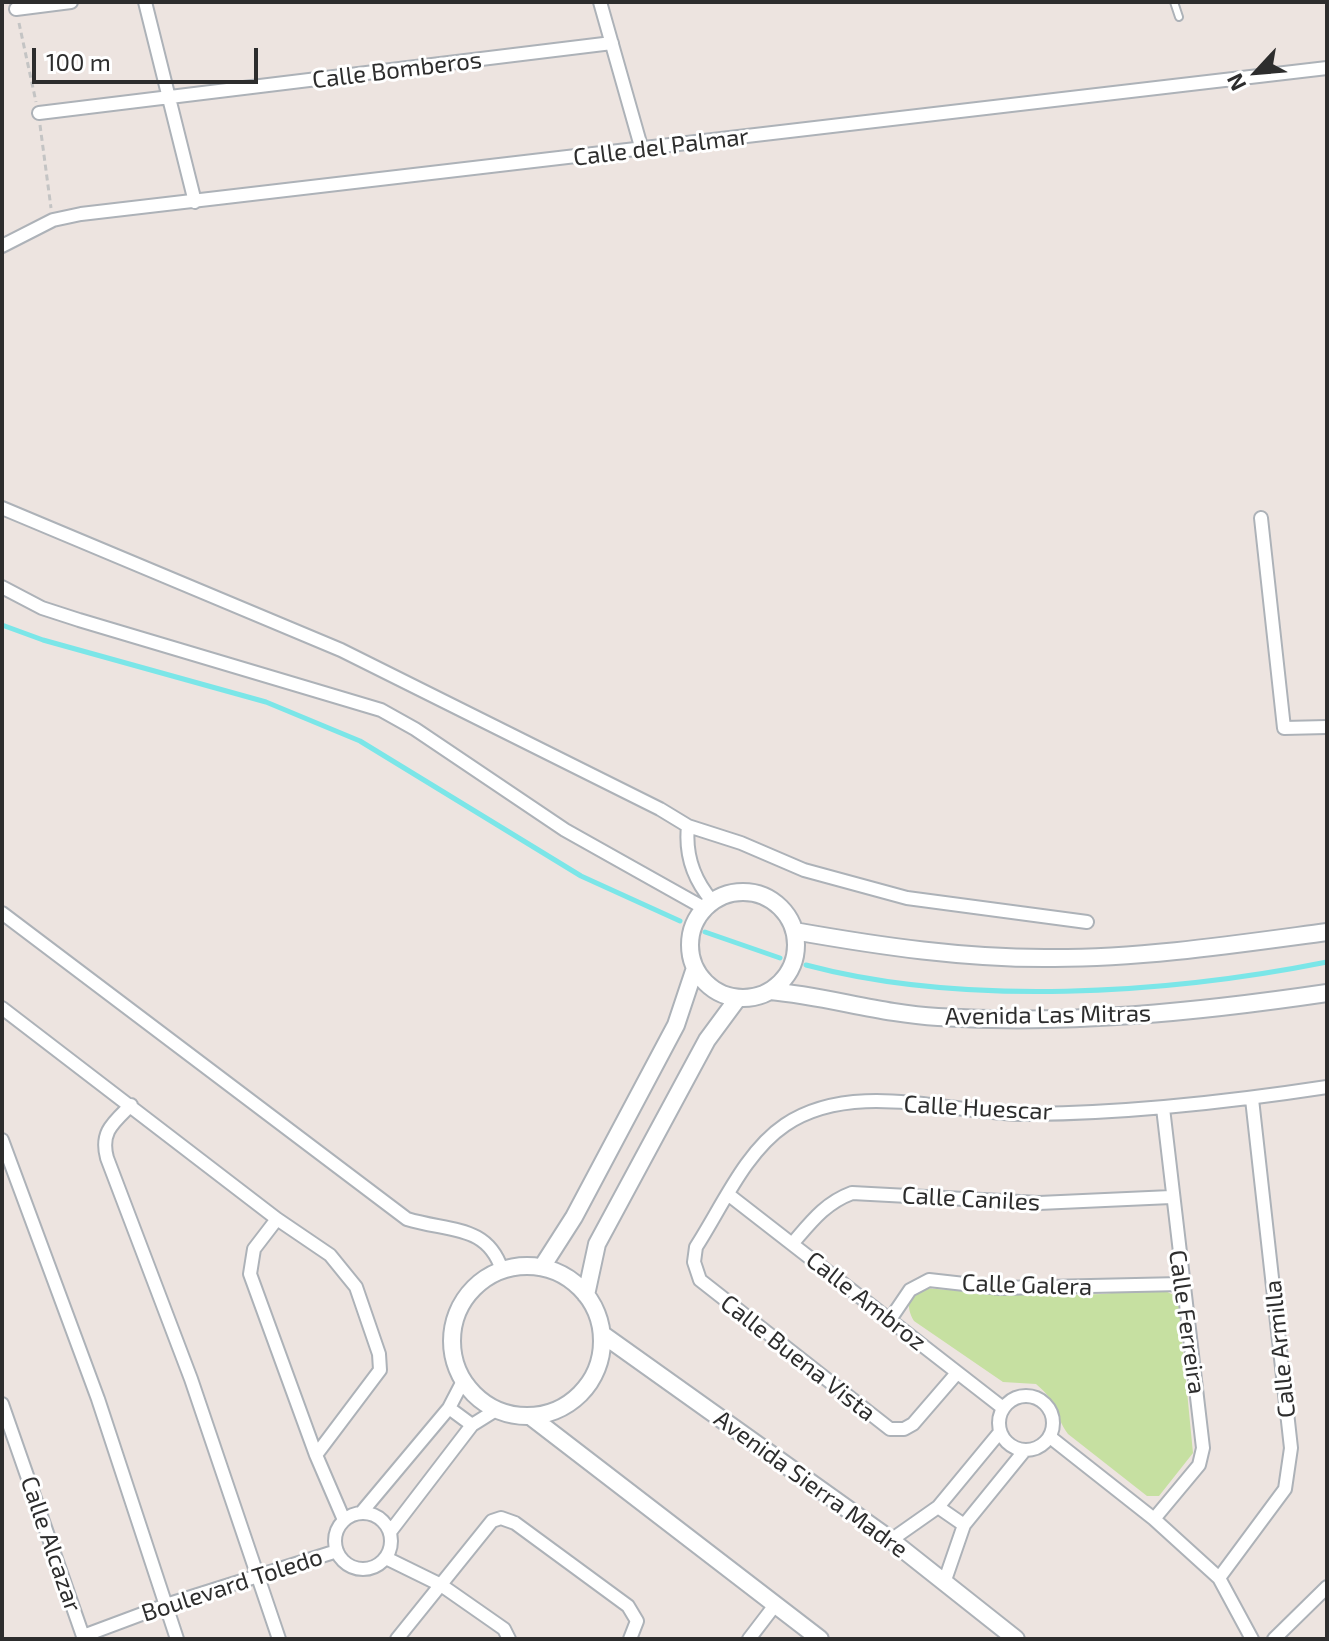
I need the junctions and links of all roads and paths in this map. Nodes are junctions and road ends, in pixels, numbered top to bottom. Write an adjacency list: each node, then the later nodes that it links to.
1 (71, 2): 5 (street)
2 (145, 2): 9 (street)
3 (600, 2): 7 (street)
4 (1174, 2): 6 (lane)
5 (16, 9)
6 (1179, 17)
7 (612, 43): 9 (street, Calle Bomberos); 11 (street)
8 (1327, 68): 11 (street, Calle del Palmar)
9 (170, 99): 10 (street, Calle Bomberos); 12 (street)
10 (39, 113)
11 (642, 150): 12 (street, Calle del Palmar)
12 (195, 202): 13 (street, Calle del Palmar)
13 (2, 246)
14 (2, 508): 18 (street)
15 (1261, 518): 17 (street)
16 (2, 587): 19 (street)
17 (1327, 727)
18 (688, 826): 19 (street); 21 (street)
19 (708, 905): 22 (street); 24 (street)
20 (2, 913): 40 (street)
21 (1087, 922)
22 (794, 931): 23 (street); 25 (street)
23 (1327, 932)
24 (695, 968): 27 (street); 39 (street)
25 (770, 991): 26 (street, Avenida Las Mitras); 27 (street)
26 (1327, 993)
27 (738, 998): 42 (street)
28 (3, 1012): 31 (street)
29 (1327, 1087): 30 (street, Calle Huescar)
30 (1252, 1099): 32 (street, Calle Huescar); 67 (street, Calle Armilla)
31 (131, 1105): 36 (street); 66 (street)
32 (1163, 1108): 34 (street, Calle Huescar); 35 (street, Calle Ferreira)
33 (2, 1140): 71 (street)
34 (729, 1195): 37 (street, Calle Ambroz); 38 (street, Calle Huescar)
35 (1171, 1197): 37 (street, Calle Caniles); 41 (street, Calle Ferreira)
36 (277, 1219): 56 (street); 56 (street)
37 (792, 1244): 43 (street, Calle Ambroz)
38 (696, 1247): 45 (street, Calle Buena Vista)
39 (542, 1267): 40 (street); 42 (street)
40 (502, 1270): 46 (street)
41 (1181, 1284): 43 (street, Calle Galera); 59 (street, Calle Ferreira)
42 (586, 1295): 44 (street)
43 (891, 1318): 45 (street, Calle Ambroz)
44 (602, 1334): 51 (street); 63 (street, Avenida Sierra Madre)
45 (957, 1373): 49 (street, Calle Ambroz)
46 (463, 1381): 48 (street); 50 (street)
47 (2, 1404): 74 (street, Calle Alcazar)
48 (449, 1408): 52 (street); 58 (street)
49 (1003, 1408): 53 (street); 54 (street)
50 (496, 1410): 51 (street); 52 (street)
51 (530, 1416): 72 (street)
52 (472, 1425): 62 (street)
53 (1000, 1432): 55 (street); 57 (street)
54 (1050, 1437): 55 (street); 59 (street)
55 (1025, 1450): 61 (street)
56 (316, 1455): 60 (street)
57 (938, 1507): 61 (street); 63 (street)
58 (361, 1513): 60 (street); 62 (street)
59 (1154, 1519): 67 (street)
60 (344, 1520): 64 (street)
61 (964, 1525): 68 (street)
62 (390, 1532): 65 (street)
63 (891, 1540): 68 (street, Avenida Sierra Madre)
64 (337, 1551): 65 (street); 66 (street, Boulevard Toledo)
65 (386, 1558): 69 (street)
66 (259, 1575): 71 (street, Boulevard Toledo); 76 (street)
67 (1219, 1578): 82 (street)
68 (944, 1583): 81 (street, Avenida Sierra Madre)
69 (441, 1585): 73 (street); 77 (street); 78 (street)
70 (1327, 1587): 83 (street)
71 (166, 1605): 74 (street, Boulevard Toledo); 75 (street)
72 (775, 1605): 79 (street); 80 (street)
73 (634, 1633)
74 (84, 1637)
75 (177, 1639)
76 (279, 1639)
77 (397, 1639)
78 (509, 1639)
79 (749, 1639)
80 (820, 1639)
81 (1016, 1639)
82 (1252, 1639)
83 (1274, 1639)

